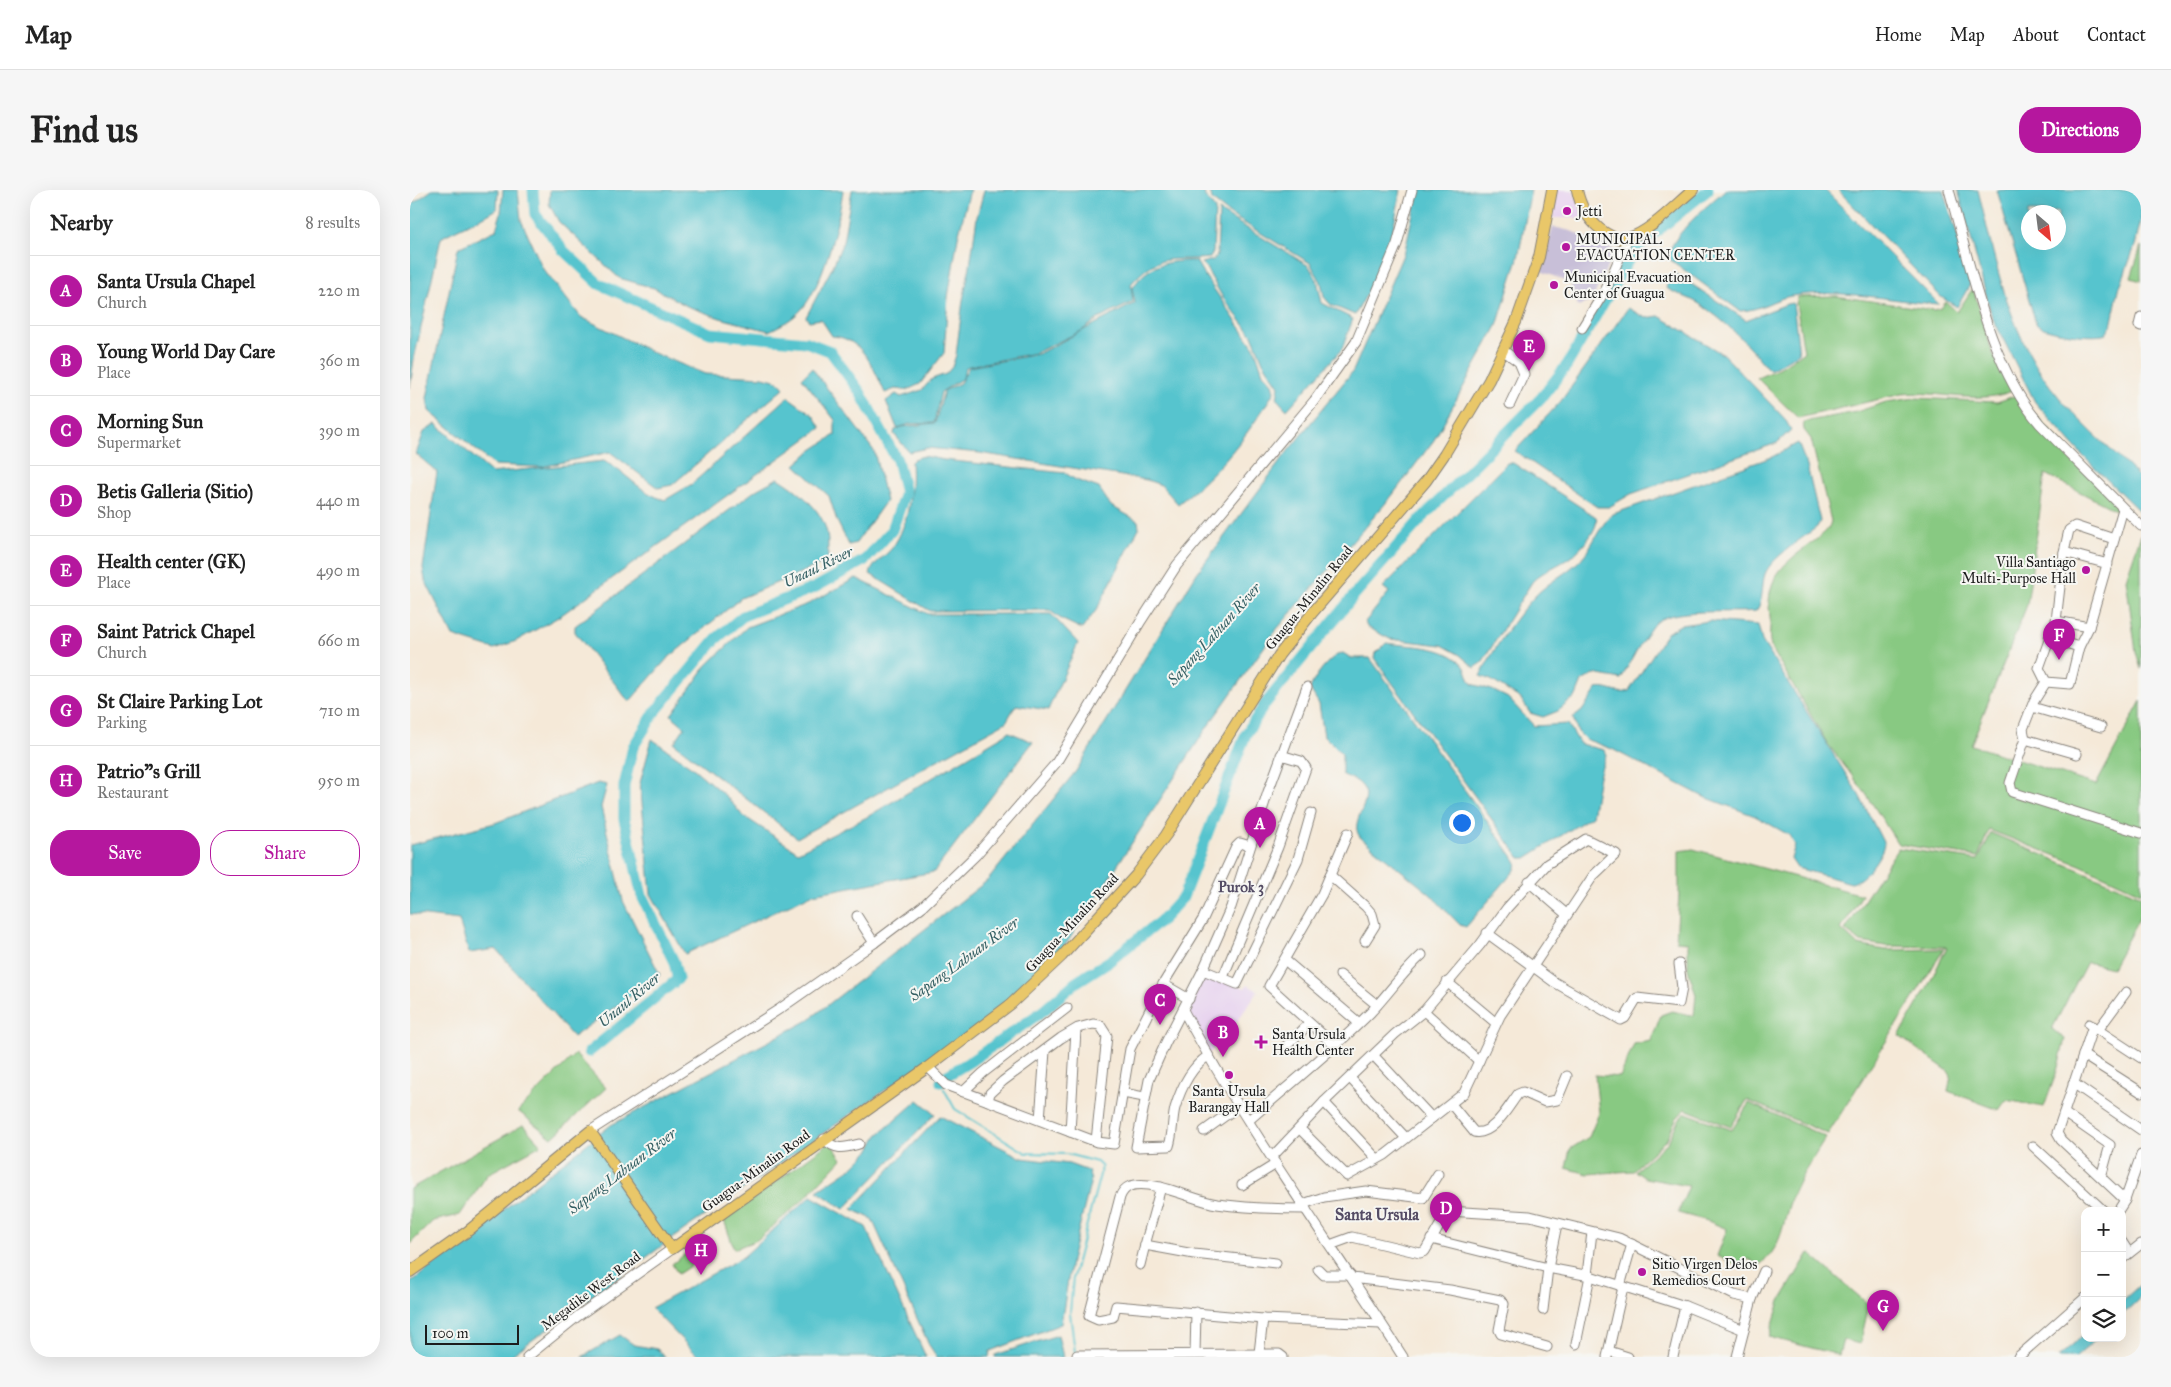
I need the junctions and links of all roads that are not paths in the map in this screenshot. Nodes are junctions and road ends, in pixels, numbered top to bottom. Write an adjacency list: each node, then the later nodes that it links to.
1 (1412, 190): 38 (street)
2 (1552, 190): 10 (main road, Guagua-Minalin Road)
3 (1577, 190): 6 (main road)
4 (1693, 190): 6 (main road)
5 (1949, 190): 12 (street)
6 (1628, 238): 9 (street)
7 (2141, 317): 8 (street)
8 (2141, 326)
9 (1582, 328)
10 (1504, 352): 11 (street); 67 (main road, Guagua-Minalin Road)
11 (1510, 404)
12 (2123, 509): 13 (street); 14 (street)
13 (2141, 526)
14 (2114, 540): 15 (street); 16 (street)
15 (2064, 552): 16 (street); 17 (street)
16 (2108, 564): 18 (street)
17 (2056, 621): 18 (street); 19 (street)
18 (2089, 626): 20 (street)
19 (2049, 638): 20 (street); 21 (street)
20 (2079, 647): 21 (street)
21 (2046, 682): 23 (street)
22 (1307, 687): 27 (street)
23 (2032, 708): 24 (street); 25 (street)
24 (2101, 727)
25 (2025, 739): 26 (street); 30 (street)
26 (2077, 754)
27 (1281, 755): 31 (street); 45 (street)
28 (1311, 813): 45 (street)
29 (1348, 833): 32 (street)
30 (2141, 833)
31 (1250, 846): 43 (street); 47 (street)
32 (1330, 875): 37 (street); 40 (street)
33 (1529, 882): 34 (street); 34 (street); 36 (street)
34 (1566, 914): 42 (street)
35 (857, 916): 38 (street)
36 (1487, 933): 42 (street); 46 (street)
37 (1366, 941)
38 (874, 943): 87 (street)
39 (1422, 955): 50 (street)
40 (1286, 961): 54 (street); 55 (street)
41 (1679, 964): 42 (street)
42 (1532, 966): 56 (street)
43 (1203, 970): 45 (street); 49 (street)
44 (1340, 975): 50 (street)
45 (1223, 977)
46 (1447, 982): 53 (street); 56 (street)
47 (1163, 984): 49 (street); 72 (street)
48 (2126, 992): 57 (street)
49 (1189, 999): 52 (street)
50 (1377, 1005): 54 (street)
51 (1067, 1008): 71 (street)
52 (1183, 1010): 63 (street); 74 (street)
53 (1424, 1011): 64 (street); 66 (street)
54 (1359, 1023): 59 (street)
55 (1310, 1024): 59 (street); 60 (street)
56 (1496, 1024): 66 (street)
57 (2093, 1027): 62 (street); 65 (street)
58 (1076, 1030): 61 (street); 86 (street); 90 (street)
59 (1334, 1046): 82 (street)
60 (1284, 1048)
61 (1045, 1051): 75 (street); 81 (street)
62 (2083, 1055): 70 (street); 73 (street)
63 (1208, 1056): 74 (street); 78 (street)
64 (1374, 1056): 69 (street); 80 (street)
65 (2141, 1058)
66 (1479, 1061): 77 (street)
67 (928, 1067): 71 (street); 89 (main road, Guagua-Minalin Road)
68 (1567, 1076): 77 (street)
69 (1350, 1078): 76 (street); 88 (street)
70 (2073, 1083): 79 (street); 84 (street)
71 (963, 1092): 75 (street)
72 (1123, 1092): 74 (street); 90 (street)
73 (2141, 1092)
74 (1144, 1097)
75 (988, 1101): 81 (street)
76 (1324, 1102): 83 (street); 94 (street)
77 (1451, 1104): 80 (street)
78 (1240, 1105): 82 (street); 85 (street)
79 (2064, 1113): 98 (street); 98 (street)
80 (1432, 1118): 88 (street)
81 (1040, 1120): 86 (street)
82 (1249, 1120): 95 (street)
83 (1300, 1129): 94 (street); 95 (street)
84 (2141, 1130)
85 (1204, 1131)
86 (1070, 1132): 90 (street)
87 (592, 1134): 112 (main road); 121 (main road)
88 (1406, 1138): 94 (street)
89 (824, 1139): 91 (street); 112 (main road, Guagua-Minalin Road)
90 (1096, 1141)
91 (859, 1144)
92 (2033, 1146): 103 (street)
93 (2141, 1155): 97 (street)
94 (1377, 1159)
95 (1274, 1161): 99 (street); 102 (street)
96 (1438, 1174): 102 (street)
97 (2138, 1174): 101 (street)
98 (2101, 1177): 101 (street)
99 (1242, 1185)
100 (1161, 1187): 102 (street); 108 (street); 129 (street)
101 (2125, 1200): 104 (street)
102 (1305, 1206): 111 (street)
103 (2100, 1207)
104 (2121, 1207)
105 (1557, 1224): 106 (street); 107 (street); 118 (street)
106 (1592, 1232): 109 (street); 123 (street)
107 (1431, 1239): 111 (street); 118 (street)
108 (1145, 1244): 116 (street); 117 (street)
109 (1632, 1244): 124 (street); 125 (street)
110 (2141, 1244): 114 (street)
111 (1330, 1245): 122 (street)
112 (670, 1246): 139 (street, Megadike West Road)
113 (2126, 1248): 114 (street)
114 (2129, 1253): 115 (street)
115 (2126, 1256)
116 (1276, 1263)
117 (1140, 1265)
118 (1548, 1268): 123 (street); 128 (street)
119 (1318, 1269): 122 (street)
120 (1764, 1271): 125 (street)
121 (410, 1272)
122 (1351, 1276): 131 (street); 134 (street)
123 (1588, 1276): 124 (street); 133 (street)
124 (1622, 1286): 127 (street); 137 (street)
125 (1752, 1300): 132 (street)
126 (2081, 1302): 145 (street)
127 (1685, 1306): 132 (street); 143 (street)
128 (1543, 1310)
129 (1196, 1312): 130 (street); 135 (street)
130 (1263, 1319): 131 (street); 136 (street)
131 (1381, 1324): 141 (street)
132 (1744, 1330): 144 (street)
133 (1576, 1344)
134 (1546, 1348)
135 (1195, 1354): 136 (street); 138 (street)
136 (1259, 1354): 140 (street)
137 (1608, 1354): 142 (street)
138 (1077, 1355)
139 (527, 1357)
140 (1283, 1357)
141 (1403, 1357)
142 (1628, 1357)
143 (1673, 1357)
144 (1737, 1357)
145 (2018, 1357)

